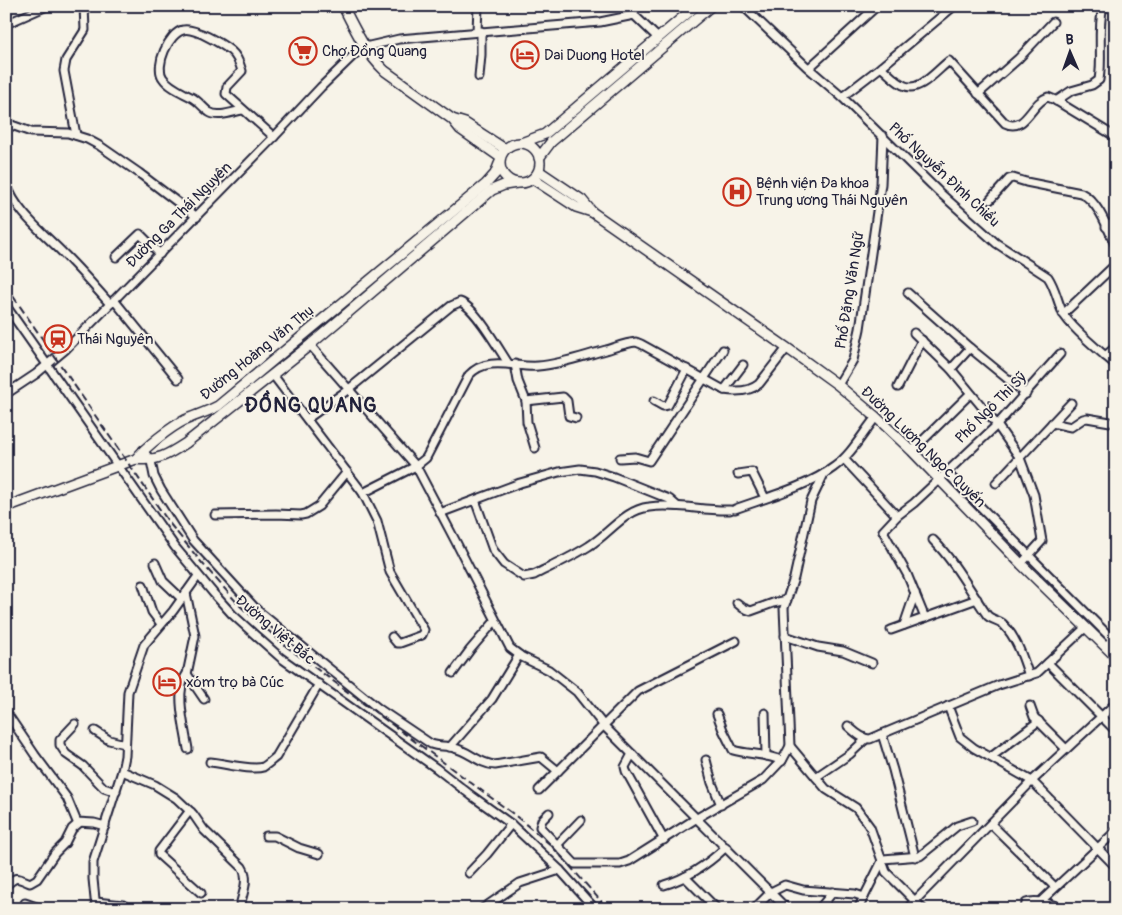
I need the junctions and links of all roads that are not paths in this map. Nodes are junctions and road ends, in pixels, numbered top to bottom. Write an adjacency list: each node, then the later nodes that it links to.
1 (48, 6): 12 (street)
2 (84, 6): 26 (street)
3 (343, 6): 15 (main road)
4 (478, 6): 13 (street)
5 (696, 6): 14 (main road)
6 (711, 6): 19 (main road)
7 (744, 6): 18 (street, Phố Nguyễn Đình Chiểu)
8 (877, 6): 18 (street)
9 (954, 6): 17 (street)
10 (1103, 6): 23 (street)
11 (1053, 22): 21 (street)
12 (6, 24)
13 (479, 31): 14 (street); 15 (street); 20 (street)
14 (658, 38): 16 (main road)
15 (365, 47): 29 (street, Đường Ga Thái Nguyên); 31 (main road)
16 (626, 65): 19 (main road); 30 (main road)
17 (881, 67): 21 (street); 22 (street)
18 (809, 68): 22 (street, Phố Nguyễn Đình Chiểu)
19 (632, 72): 32 (main road)
20 (479, 77)
21 (978, 94): 23 (street)
22 (842, 97): 28 (street, Phố Nguyễn Đình Chiểu)
23 (1056, 101): 27 (street)
24 (242, 110): 24 (street); 29 (street)
25 (6, 124): 26 (street)
26 (76, 135): 37 (street)
27 (1115, 135)
28 (882, 136): 49 (street, Phố Nguyễn Đình Chiểu); 68 (street, Phố Đặng Văn Ngữ)
29 (274, 137): 37 (street, Đường Ga Thái Nguyên)
30 (521, 143): 31 (main road); 32 (main road)
31 (502, 156): 35 (main road); 44 (main road, Đường Hoàng Văn Thụ)
32 (540, 158): 33 (main road)
33 (536, 175): 35 (main road); 54 (main road, Đường Lương Ngọc Quyến)
34 (6, 183): 47 (street)
35 (516, 183): 45 (main road, Đường Hoàng Văn Thụ)
36 (990, 200): 39 (street)
37 (197, 217): 41 (street, Đường Ga Thái Nguyên)
38 (1116, 221): 39 (street)
39 (1106, 228): 40 (street)
40 (1116, 247)
41 (160, 254): 42 (street); 47 (street, Đường Ga Thái Nguyên)
42 (116, 257)
43 (1116, 264): 49 (street)
44 (369, 281): 45 (main road); 85 (main road, Đường Hoàng Văn Thụ)
45 (376, 290): 52 (main road, Đường Hoàng Văn Thụ)
46 (908, 293): 55 (street)
47 (112, 302): 60 (street, Đường Ga Thái Nguyên); 66 (street)
48 (6, 306): 60 (street, Đường Việt Bắc)
49 (1063, 314): 58 (street, Phố Nguyễn Đình Chiểu)
50 (914, 333): 51 (street)
51 (922, 340): 63 (street); 69 (street)
52 (310, 345): 65 (main road, Đường Hoàng Văn Thụ); 70 (street)
53 (1116, 347): 58 (street)
54 (787, 348): 68 (main road, Đường Lương Ngọc Quyến); 71 (street)
55 (970, 348): 63 (street); 74 (street)
56 (723, 350): 67 (street)
57 (1060, 354): 74 (street, Phố Ngô Thì Sỹ)
58 (1104, 356): 62 (street, Phố Nguyễn Đình Chiểu)
59 (511, 364): 64 (street); 70 (street); 75 (street); 93 (street)
60 (47, 365): 72 (street, Đường Ga Thái Nguyên); 92 (street, Đường Việt Bắc)
61 (743, 365): 71 (street)
62 (1116, 365)
63 (952, 369): 73 (street)
64 (687, 370): 67 (street); 76 (street)
65 (273, 375): 80 (street); 91 (main road, Đường Hoàng Văn Thụ)
66 (178, 379)
67 (704, 379): 71 (street); 87 (street)
68 (838, 385): 78 (main road, Đường Lương Ngọc Quyến)
69 (898, 387)
70 (349, 389): 80 (street); 93 (street)
71 (724, 390)
72 (6, 394)
73 (970, 394): 83 (street); 86 (street)
74 (1026, 394): 83 (street, Phố Ngô Thì Sỹ)
75 (526, 401): 79 (street); 84 (street)
76 (654, 401)
77 (1071, 403): 81 (street)
78 (876, 417): 86 (main road, Đường Lương Ngọc Quyến); 88 (street)
79 (576, 418)
80 (307, 419): 94 (street)
81 (1052, 424): 82 (street); 89 (street)
82 (1116, 424)
83 (997, 425): 89 (street); 95 (street, Phố Ngô Thì Sỹ)
84 (535, 448)
85 (143, 450): 90 (main road, Đường Hoàng Văn Thụ); 91 (street)
86 (912, 451): 98 (main road, Đường Lương Ngọc Quyến)
87 (620, 458)
88 (844, 458): 97 (street); 107 (street)
89 (1020, 458): 99 (street); 109 (street)
90 (132, 461): 91 (main road); 92 (main road)
91 (151, 461): 156 (street)
92 (118, 466): 103 (main road); 112 (street, Đường Việt Bắc)
93 (416, 466): 100 (street); 105 (street)
94 (347, 472): 100 (street); 106 (street)
95 (946, 472): 98 (street, Phố Ngô Thì Sỹ); 109 (street)
96 (738, 474): 101 (street)
97 (824, 474): 101 (street); 117 (street)
98 (939, 479): 107 (street, Phố Ngô Thì Sỹ); 111 (main road, Đường Lương Ngọc Quyến)
99 (996, 483)
100 (363, 493): 126 (street)
101 (765, 498): 104 (street)
102 (476, 500): 104 (street); 104 (street); 105 (street)
103 (6, 506)
104 (678, 507)
105 (440, 513): 120 (street)
106 (215, 515)
107 (897, 516): 114 (street, Phố Ngô Thì Sỹ)
108 (933, 540): 116 (street)
109 (1029, 556): 111 (street); 127 (street)
110 (155, 563): 115 (street)
111 (1021, 564): 123 (main road, Đường Lương Ngọc Quyến)
112 (198, 576): 115 (street); 137 (street, Đường Việt Bắc)
113 (143, 585): 121 (street)
114 (915, 593): 119 (street); 122 (street)
115 (184, 596): 121 (street); 135 (street)
116 (977, 599): 119 (street); 136 (street)
117 (786, 600): 118 (street); 125 (street)
118 (737, 603)
119 (925, 618): 122 (street)
120 (496, 621): 130 (street); 134 (street)
121 (161, 624): 154 (street)
122 (904, 625): 124 (street)
123 (1086, 627): 129 (main road, Đường Lương Ngọc Quyến); 133 (street)
124 (891, 630)
125 (785, 636): 132 (street); 155 (street)
126 (392, 637)
127 (1114, 639): 129 (street)
128 (736, 641): 148 (street)
129 (1106, 647): 131 (main road, Đường Lương Ngọc Quyến)
130 (519, 655): 148 (street); 156 (street)
131 (1116, 657)
132 (872, 663)
133 (1048, 663): 136 (street); 145 (street)
134 (452, 673)
135 (187, 674): 138 (street); 157 (street)
136 (1029, 676): 140 (street)
137 (319, 684): 164 (street); 178 (street, Đường Việt Bắc)
138 (204, 699)
139 (1116, 703): 145 (street)
140 (948, 706): 152 (street); 161 (street)
141 (1030, 706): 146 (street)
142 (6, 712): 177 (street)
143 (765, 713): 160 (street)
144 (717, 714): 160 (street)
145 (1101, 716): 151 (street); 158 (street)
146 (1039, 721): 158 (street); 161 (street)
147 (74, 724): 170 (street)
148 (604, 726): 159 (street); 166 (street)
149 (848, 726): 153 (street)
150 (95, 731): 154 (street)
151 (1116, 731)
152 (882, 734): 153 (street); 188 (street)
153 (866, 739): 167 (street)
154 (125, 744): 165 (street)
155 (790, 746): 163 (street); 167 (street)
156 (450, 747): 166 (street)
157 (188, 749)
158 (1066, 749): 168 (street)
159 (632, 754): 174 (street); 183 (street)
160 (766, 756): 163 (street)
161 (991, 757): 168 (street)
162 (706, 760): 171 (street)
163 (782, 761): 171 (street)
164 (210, 762)
165 (122, 771): 170 (street); 172 (street)
166 (558, 771): 169 (street)
167 (816, 777): 189 (street)
168 (1032, 781): 179 (street); 186 (street)
169 (539, 790)
170 (116, 792): 180 (street)
171 (721, 805): 174 (street)
172 (191, 812): 199 (street); 207 (street)
173 (548, 813): 184 (street)
174 (697, 818): 183 (street); 185 (street)
175 (581, 820): 184 (street)
176 (972, 821): 188 (street)
177 (79, 823): 180 (street); 194 (street)
178 (511, 824): 191 (street, Đường Việt Bắc); 192 (street)
179 (991, 824): 196 (street); 201 (street)
180 (105, 826): 204 (street)
181 (1116, 831): 186 (street)
182 (266, 836): 187 (street)
183 (664, 840): 184 (street)
184 (557, 845)
185 (726, 847): 193 (street); 197 (street)
186 (1097, 848): 190 (street); 196 (street)
187 (319, 854)
188 (915, 857): 189 (street)
189 (882, 859): 200 (street); 201 (street)
190 (1116, 867)
191 (560, 870): 208 (street); 209 (street, Đường Việt Bắc)
192 (469, 873)
193 (686, 877): 195 (street); 210 (street)
194 (6, 884)
195 (664, 884)
196 (1055, 887): 203 (street)
197 (771, 892): 198 (street); 211 (street); 212 (street)
198 (833, 892): 200 (street); 213 (street)
199 (201, 893)
200 (864, 897): 214 (street)
201 (916, 901): 215 (street); 216 (street)
202 (25, 903): 205 (street)
203 (1039, 903): 217 (street); 218 (street)
204 (96, 905): 206 (street)
205 (42, 909)
206 (129, 909)
207 (238, 909)
208 (482, 909)
209 (595, 909)
210 (717, 909)
211 (754, 909)
212 (787, 909)
213 (819, 909)
214 (858, 909)
215 (907, 909)
216 (923, 909)
217 (1024, 909)
218 (1063, 909)

